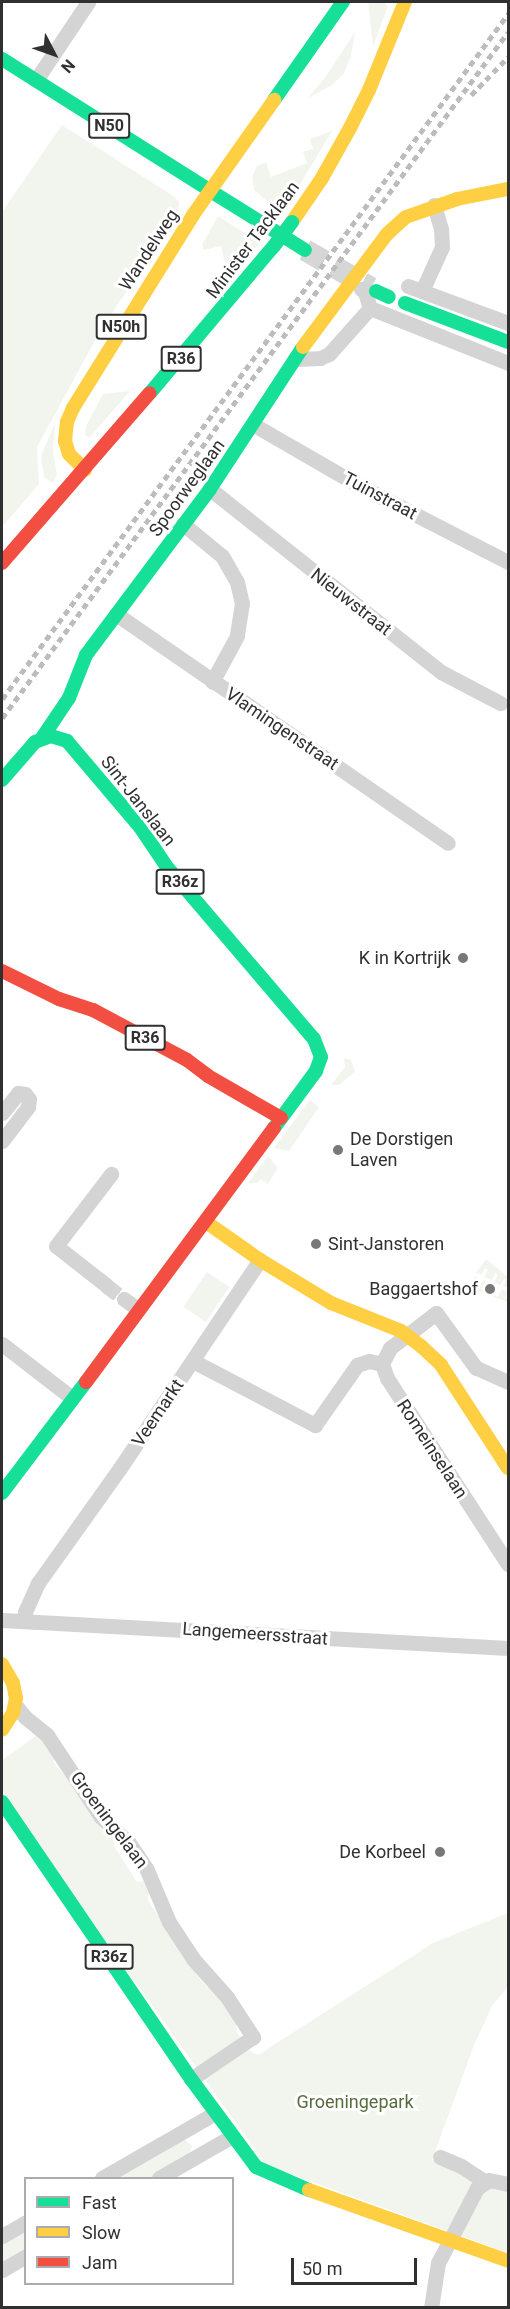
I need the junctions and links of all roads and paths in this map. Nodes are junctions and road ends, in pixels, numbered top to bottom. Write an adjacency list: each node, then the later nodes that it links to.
1 (88, 2): 5 (street)
2 (343, 2): 7 (main road, N50h)
3 (405, 2): 21 (main road, Minister Tacklaan / R36, bridge)
4 (2, 59): 5 (main road, N50)
5 (36, 80): 7 (main road, N50)
6 (508, 189): 8 (main road)
7 (210, 190): 9 (main road); 21 (main road, Wandelweg / N50h)
8 (434, 205): 10 (street); 18 (main road, Spoorweglaan)
9 (305, 250)
10 (414, 288): 15 (street); 16 (street)
11 (368, 290): 12 (main road); 14 (street)
12 (389, 297)
13 (405, 303): 17 (main road)
14 (370, 308): 15 (street); 18 (street)
15 (385, 315): 19 (street)
16 (508, 323)
17 (508, 342)
18 (295, 359): 20 (main road, Spoorweglaan)
19 (508, 363)
20 (254, 425): 22 (main road, Spoorweglaan); 24 (street, Tuinstraat)
21 (85, 470): 25 (main road, R36)
22 (210, 489): 23 (main road, Spoorweglaan); 28 (street, Nieuwstraat)
23 (183, 524): 26 (main road, Spoorweglaan); 27 (street)
24 (508, 562)
25 (2, 563)
26 (116, 614): 27 (street, Vlamingenstraat); 29 (main road, Spoorweglaan)
27 (212, 682): 31 (street, Vlamingenstraat)
28 (500, 703)
29 (42, 738): 30 (main road, Spoorweglaan); 34 (main road, Sint-Janslaan / R36z)
30 (2, 780)
31 (448, 843)
32 (2, 971): 34 (main road, R36)
33 (2, 1113): 35 (street)
34 (281, 1118): 37 (main road)
35 (2, 1141)
36 (111, 1174): 39 (street)
37 (206, 1222): 38 (main road); 41 (main road)
38 (260, 1260): 42 (main road); 44 (street, Veemarkt)
39 (106, 1285)
40 (124, 1299): 41 (street)
41 (138, 1310): 47 (main road)
42 (407, 1335): 45 (street); 46 (street); 48 (main road)
43 (2, 1344): 47 (street)
44 (193, 1361): 45 (street); 52 (street, Veemarkt)
45 (382, 1364): 50 (street, Romeinselaan)
46 (508, 1382)
47 (72, 1398): 49 (main road)
48 (508, 1468)
49 (2, 1492)
50 (508, 1564)
51 (2, 1620): 52 (street, Langemeersstraat)
52 (25, 1620): 53 (street, Langemeersstraat)
53 (508, 1648)
54 (2, 1664): 55 (main road)
55 (16, 1706): 56 (main road); 58 (street, Groeningelaan)
56 (2, 1730)
57 (2, 1802): 58 (main road, R36z)
58 (191, 2079): 59 (main road, R36z)
59 (215, 2113): 60 (main road, R36z); 62 (street)
60 (232, 2136): 63 (street); 68 (main road, R36z)
61 (440, 2157): 64 (street)
62 (104, 2177)
63 (161, 2177)
64 (484, 2181): 65 (street); 68 (street)
65 (508, 2184)
66 (24, 2223): 67 (street)
67 (2, 2236)
68 (450, 2241): 70 (main road, R36z); 72 (street)
69 (24, 2257): 71 (street)
70 (508, 2261)
71 (2, 2270)
72 (431, 2307)

